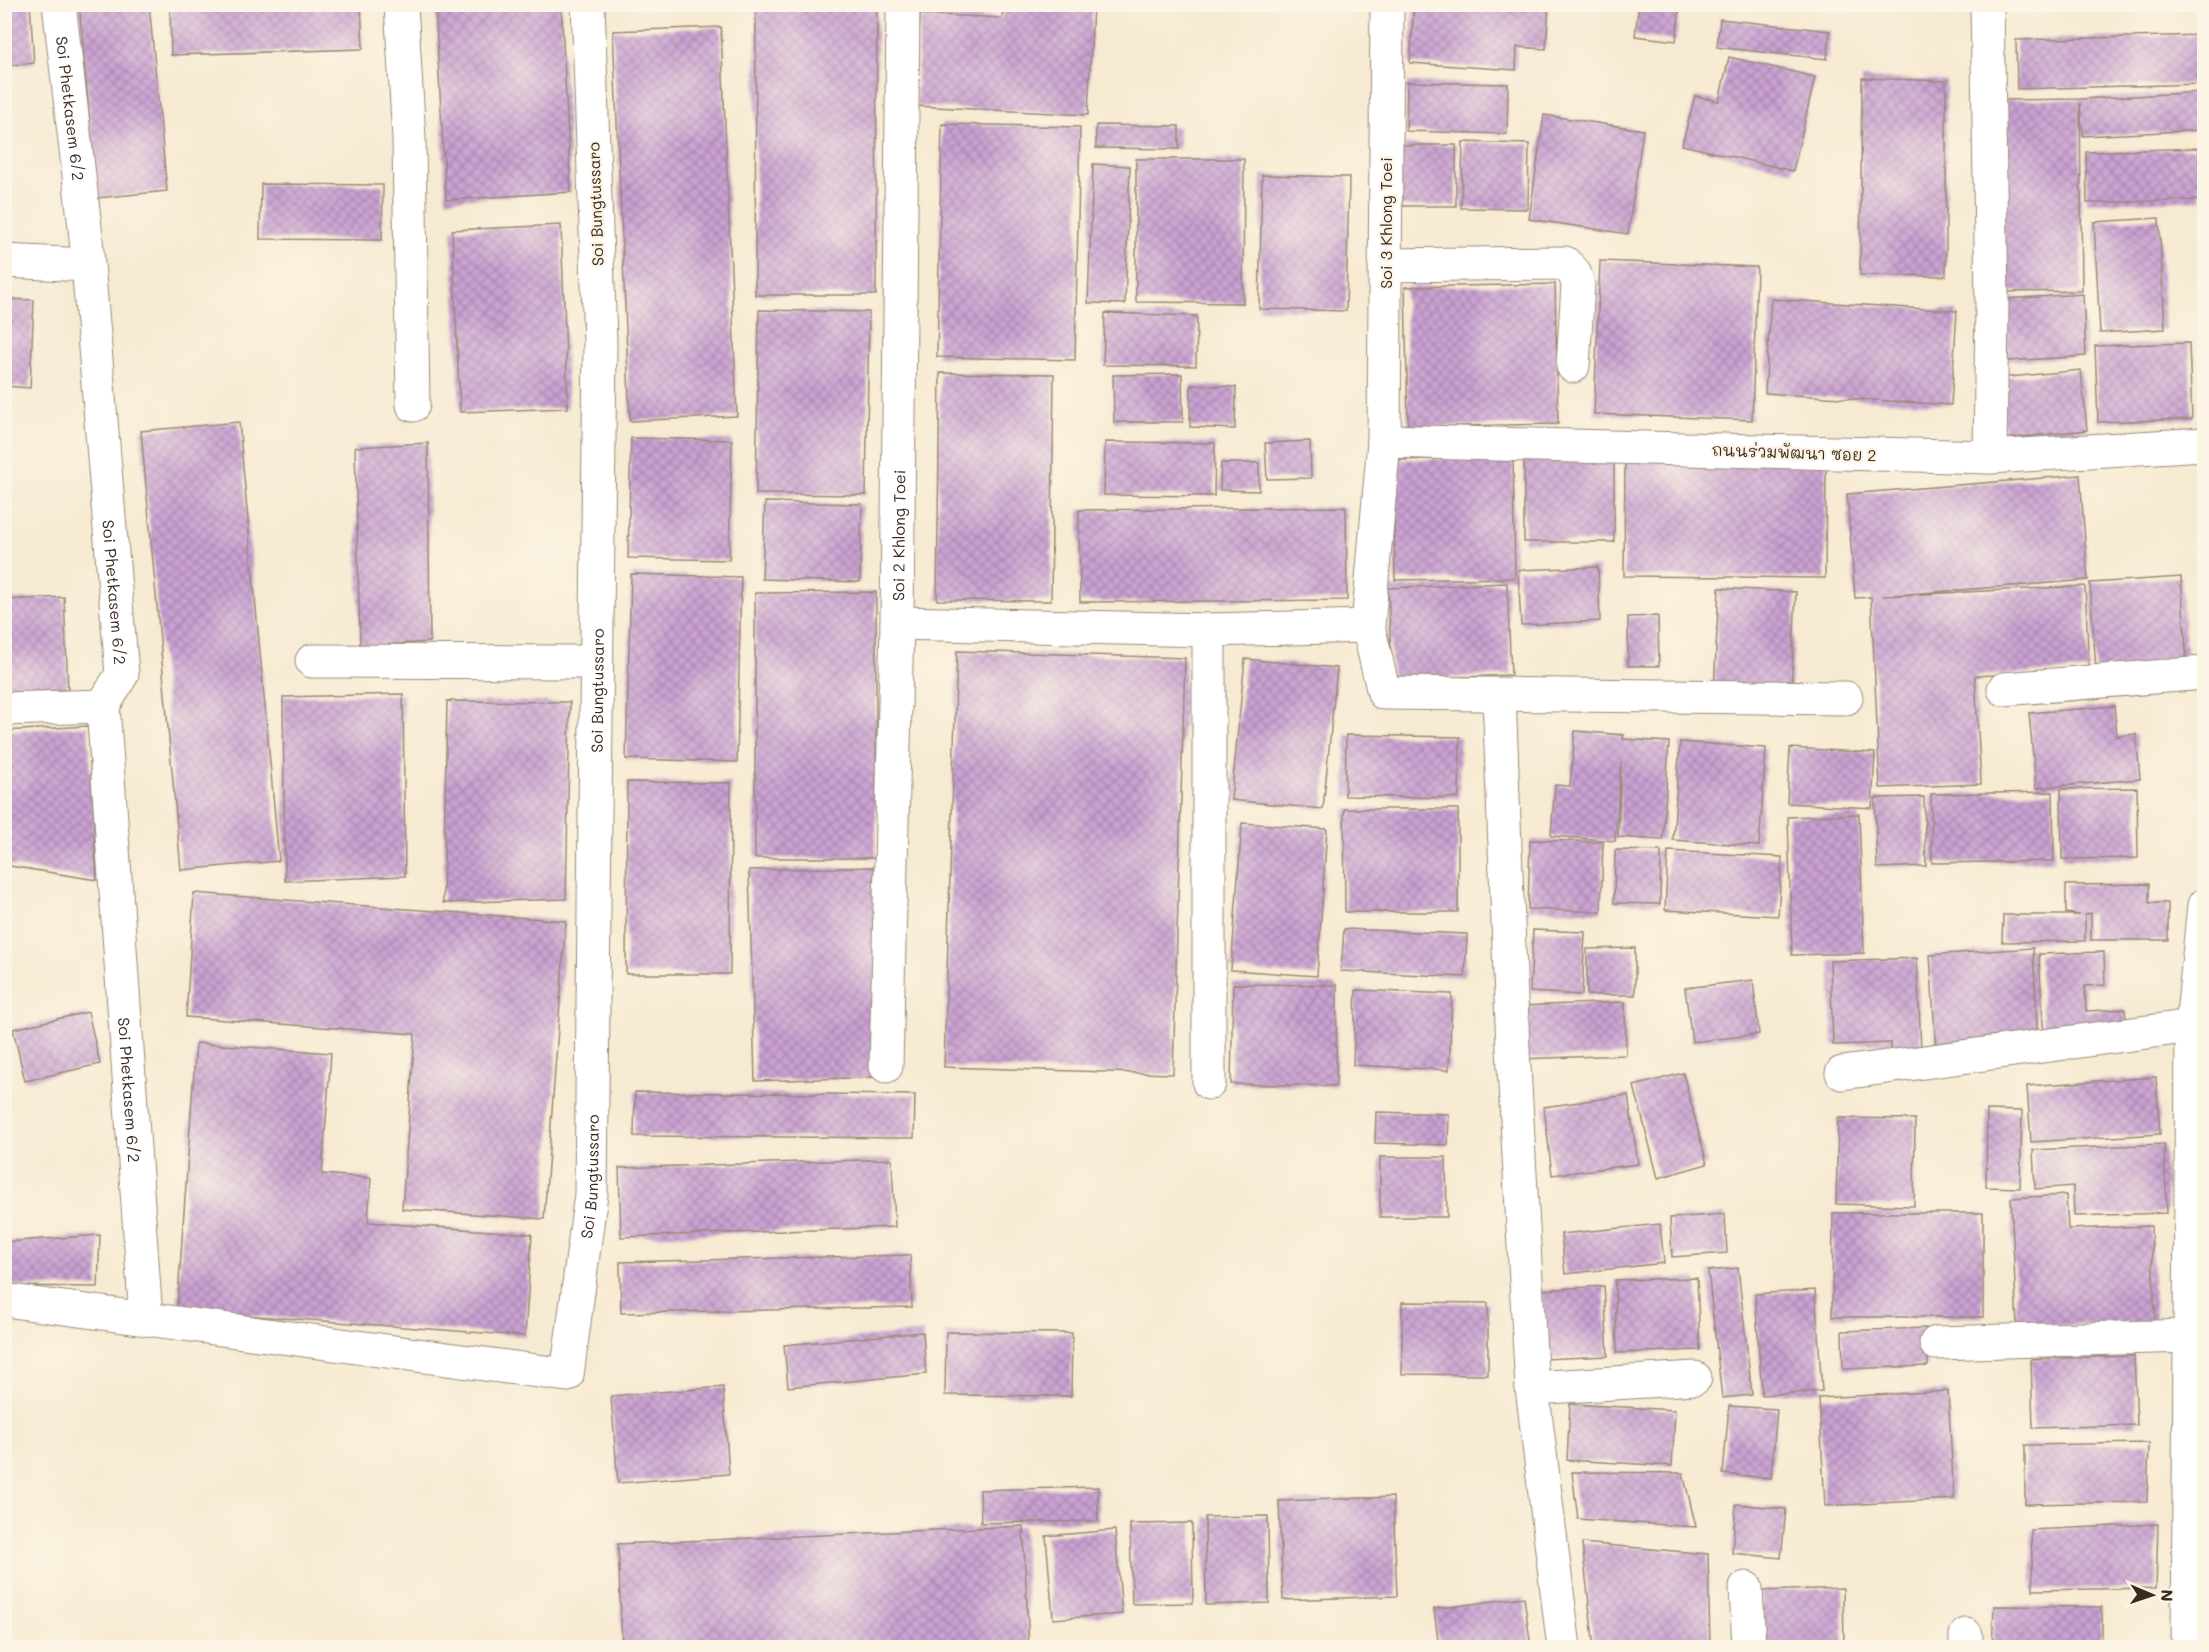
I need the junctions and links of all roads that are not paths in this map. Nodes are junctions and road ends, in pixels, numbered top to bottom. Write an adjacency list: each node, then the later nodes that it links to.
1 (59, 4): 8 (street, Soi Phetkasem 6/2)
2 (401, 4): 11 (street)
3 (588, 4): 19 (street, Soi Bungtussaro)
4 (903, 4): 15 (street, Soi 2 Khlong Toei)
5 (1387, 4): 9 (street, Soi 3 Khlong Toei)
6 (1987, 4): 14 (street)
7 (4, 261): 8 (street)
8 (87, 265): 24 (street, Soi Phetkasem 6/2)
9 (1385, 265): 10 (street); 12 (street, Soi 3 Khlong Toei)
10 (1573, 366)
11 (414, 405)
12 (1384, 441): 14 (street, ถนนร่วมพัฒนา ซอย 2); 16 (street, Soi 3 Khlong Toei)
13 (2205, 444): 14 (street, ถนนร่วมพัฒนา ซอย 2)
14 (1990, 458)
15 (897, 623): 17 (street); 29 (street, Soi 2 Khlong Toei)
16 (1368, 626): 17 (street); 22 (street, Soi 3 Khlong Toei)
17 (1209, 630): 31 (street)
18 (312, 661): 19 (street)
19 (596, 662): 33 (street, Soi Bungtussaro)
20 (2205, 673): 21 (street)
21 (2004, 689)
22 (1499, 695): 23 (street); 38 (street)
23 (1846, 698)
24 (103, 705): 25 (street); 33 (street, Soi Phetkasem 6/2)
25 (4, 709)
26 (2205, 905): 27 (street)
27 (2201, 975): 28 (street)
28 (2192, 1026): 30 (street); 34 (street)
29 (886, 1066)
30 (1842, 1073)
31 (1209, 1083)
32 (4, 1300): 33 (street)
33 (146, 1319)
34 (2191, 1336): 35 (street); 37 (street)
35 (1936, 1343)
36 (1695, 1378): 38 (street)
37 (2198, 1383): 42 (street)
38 (1532, 1388): 40 (street)
39 (1746, 1588): 41 (street)
40 (1564, 1647)
41 (1749, 1647)
42 (2188, 1647)

